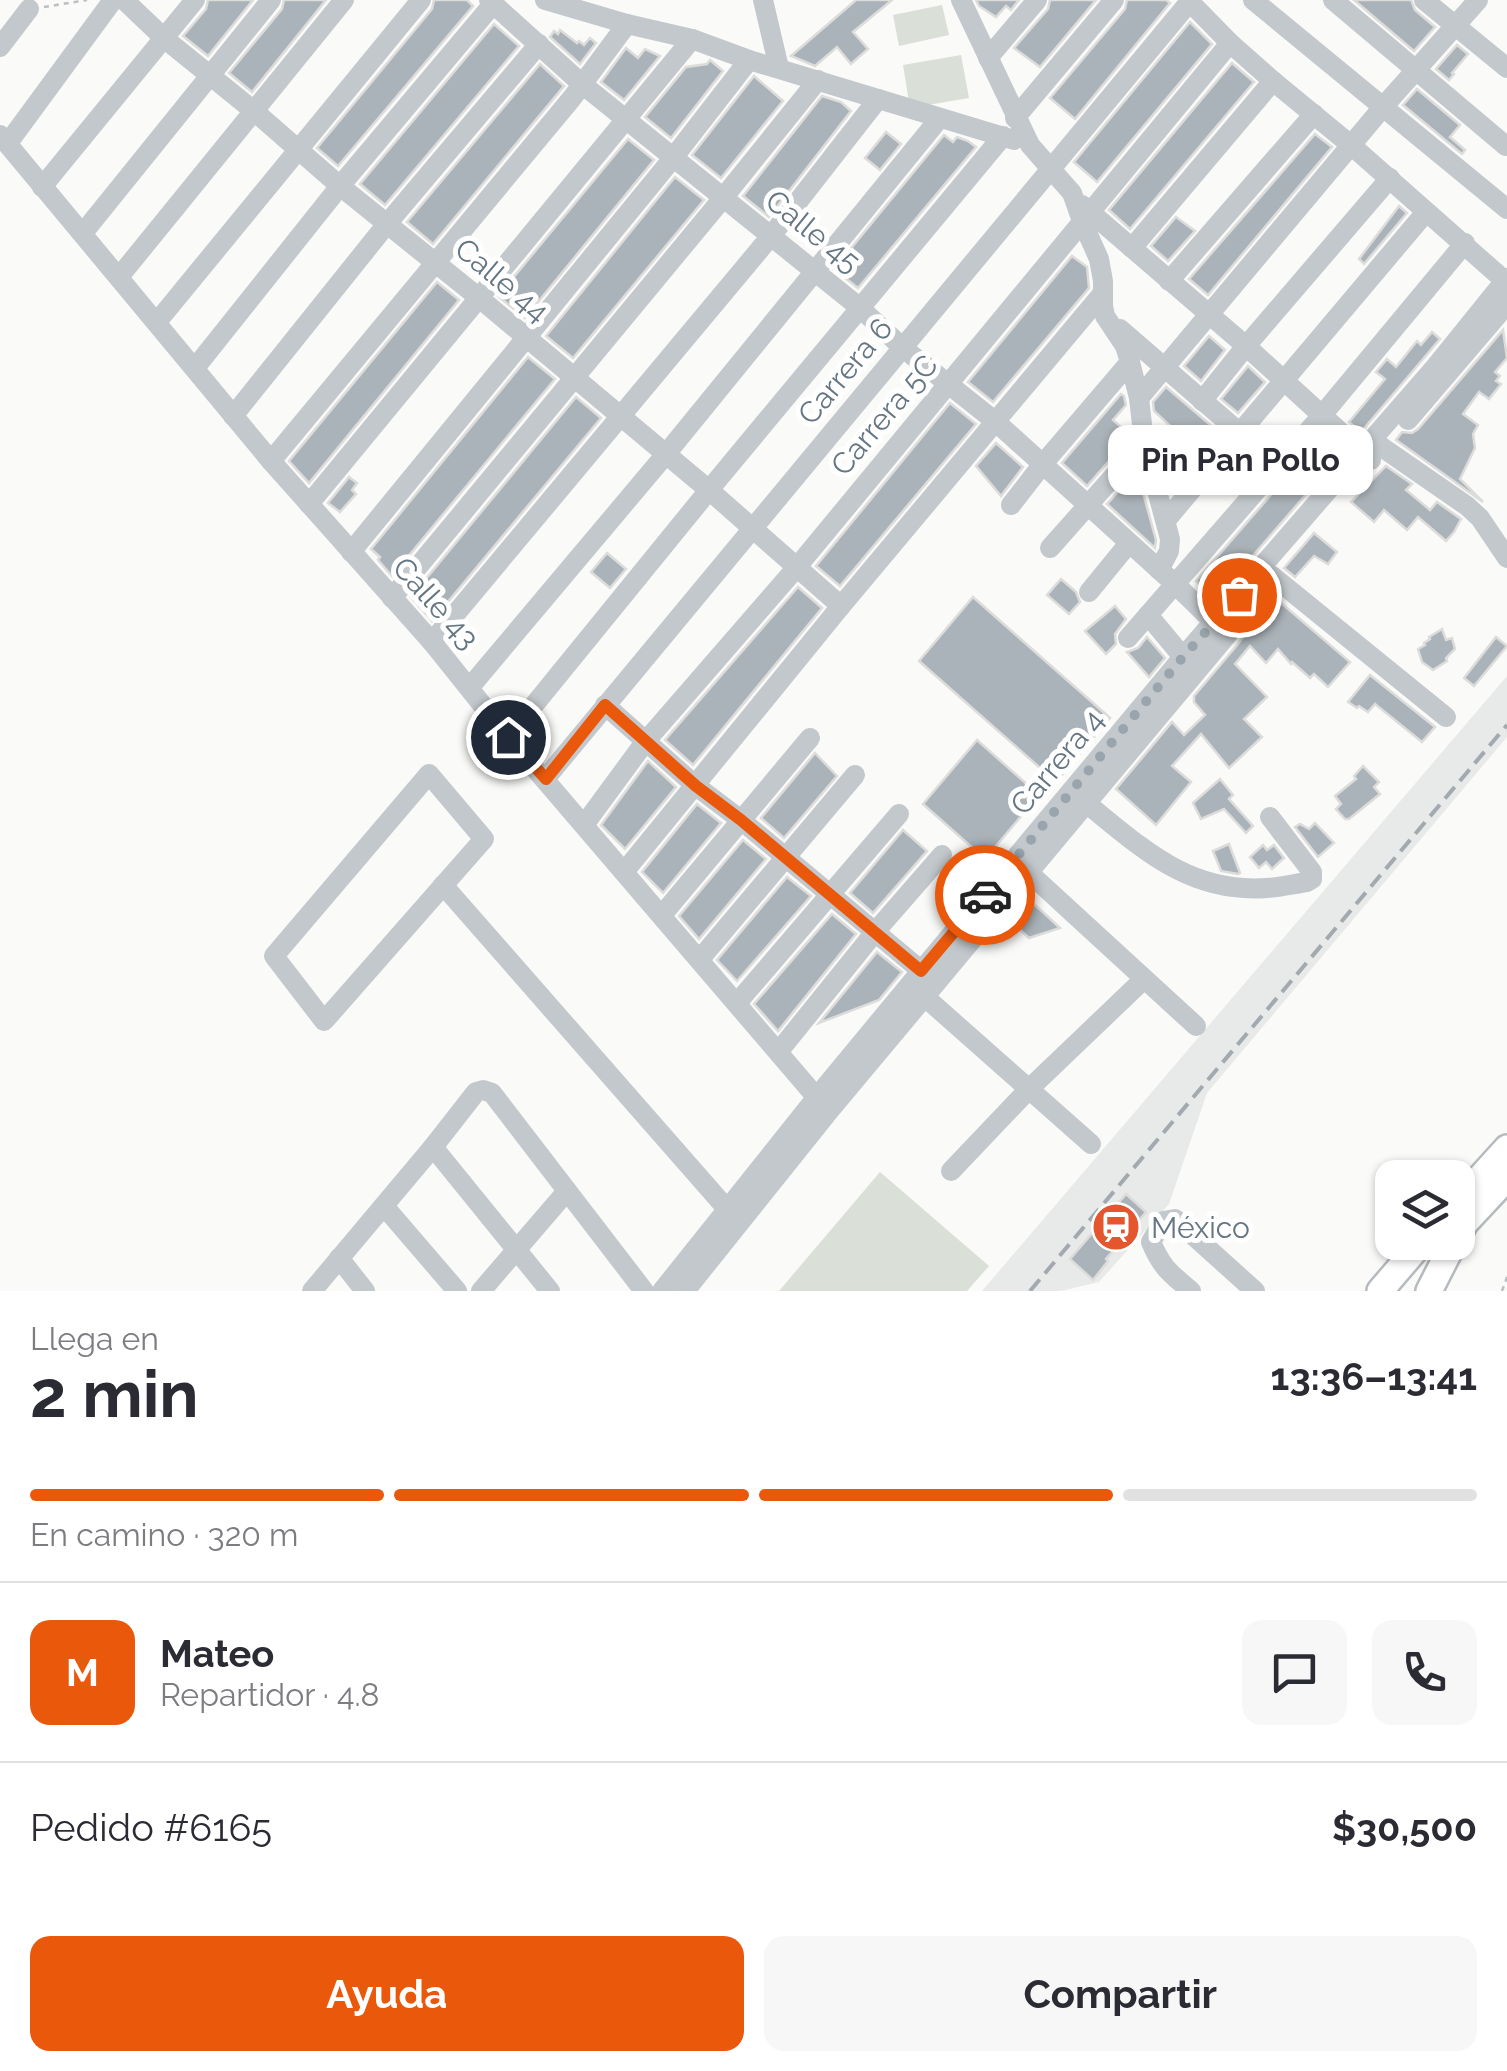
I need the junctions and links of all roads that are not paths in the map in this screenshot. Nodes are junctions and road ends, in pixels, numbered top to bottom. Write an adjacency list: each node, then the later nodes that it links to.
1 (113, 0): 44 (street)
2 (124, 0): 21 (street, Calle 44)
3 (195, 0): 21 (street)
4 (271, 0): 31 (street)
5 (344, 0): 37 (street)
6 (421, 0): 48 (street)
7 (545, 0): 19 (street)
8 (763, 0): 28 (street)
9 (961, 0): 26 (street)
10 (1036, 0): 26 (street)
11 (1114, 0): 39 (street)
12 (1190, 0): 23 (street); 51 (street, Carrera 6)
13 (1253, 0): 36 (street)
14 (1333, 0): 30 (street)
15 (1424, 0): 20 (street)
16 (1478, 0): 20 (street)
17 (500, 5): 24 (street, Calle 45); 53 (street)
18 (29, 10): 25 (street)
19 (627, 24): 22 (street); 34 (street)
20 (1455, 26): 29 (street); 30 (street)
21 (166, 39): 31 (street, Calle 44); 54 (street)
22 (692, 40): 27 (street); 40 (street)
23 (1230, 43): 33 (street); 58 (street, Carrera 5C)
24 (538, 44): 34 (street, Calle 45); 59 (street)
25 (0, 47)
26 (988, 58): 39 (street)
27 (749, 60): 28 (street); 50 (street)
28 (779, 68): 32 (street)
29 (1507, 68)
30 (1416, 70): 36 (street); 47 (street)
31 (210, 75): 37 (street, Calle 44); 60 (street)
32 (818, 80): 35 (street); 55 (street)
33 (1273, 81): 38 (street); 63 (street)
34 (582, 84): 40 (street, Calle 45); 64 (street)
35 (878, 99): 41 (street); 61 (street)
36 (1383, 108): 46 (street); 56 (street)
37 (254, 110): 48 (street, Calle 44); 66 (street)
38 (1314, 114): 46 (street); 68 (street)
39 (1016, 118): 45 (street)
40 (627, 119): 50 (street, Calle 45); 70 (street)
41 (939, 119): 43 (street); 65 (street)
42 (1507, 134): 47 (street)
43 (1003, 136): 45 (street); 71 (street)
44 (4, 139): 54 (street, Calle 43)
45 (1030, 145): 51 (street)
46 (1352, 146): 52 (street); 73 (street)
47 (1506, 146): 49 (street)
48 (299, 149): 53 (street, Calle 44); 75 (street)
49 (1507, 154)
50 (674, 158): 55 (street, Calle 45); 76 (street)
51 (1052, 168): 58 (street); 78 (street, Carrera 6)
52 (1390, 178): 57 (street); 77 (street)
53 (340, 186): 59 (street, Calle 44); 80 (street)
54 (42, 187): 60 (street, Calle 43)
55 (724, 198): 61 (street, Calle 45); 83 (street)
56 (1507, 210)
57 (1426, 212): 62 (street); 84 (street)
58 (1086, 217): 63 (street); 69 (street); 85 (street, Carrera 5C)
59 (386, 225): 64 (street, Calle 44); 89 (street)
60 (83, 233): 66 (street, Calle 43)
61 (770, 236): 65 (street, Calle 45); 90 (street)
62 (1464, 244): 67 (street); 88 (street)
63 (1132, 248): 68 (street)
64 (434, 262): 70 (street, Calle 44); 96 (street)
65 (814, 271): 71 (street, Calle 45); 95 (street)
66 (119, 277): 75 (street, Calle 43)
67 (1506, 279): 82 (street, Carrera 4)
68 (1169, 281): 73 (street)
69 (1103, 294): 74 (street); 91 (street)
70 (478, 297): 76 (street, Calle 44); 99 (street)
71 (860, 308): 78 (street, Calle 45); 98 (street)
72 (1506, 308): 82 (street, Carrera 4)
73 (1210, 314): 77 (street); 81 (street)
74 (1105, 316): 79 (street); 81 (street)
75 (157, 322): 80 (street, Calle 43)
76 (525, 337): 83 (street, Calle 44); 106 (street)
77 (1246, 346): 84 (street); 87 (street)
78 (903, 348): 85 (street, Calle 45); 103 (street, Carrera 6)
79 (1130, 362): 86 (street); 97 (street)
80 (195, 368): 89 (street, Calle 43)
81 (1163, 368): 86 (street); 87 (street)
82 (1441, 371): 94 (street, Carrera 4)
83 (574, 378): 90 (street, Calle 44); 112 (street)
84 (1284, 380): 88 (street); 92 (street)
85 (948, 385): 91 (street, Calle 45); 108 (street, Carrera 5C)
86 (1138, 398): 93 (street)
87 (1202, 401): 92 (street)
88 (1322, 414): 94 (street); 110 (street)
89 (233, 416): 96 (street, Calle 43)
90 (619, 416): 95 (street, Calle 44); 117 (street)
91 (996, 422): 97 (street, Calle 45); 113 (street)
92 (1239, 432): 102 (street)
93 (1144, 442): 101 (street); 102 (street)
94 (1373, 451): 107 (street); 109 (street, Carrera 4); 115 (street, Carrera 4)
95 (666, 454): 98 (street, Calle 44); 119 (street)
96 (271, 462): 99 (street, Calle 43)
97 (1042, 465): 100 (street); 101 (street, Calle 45)
98 (709, 490): 103 (street, Calle 44); 122 (street)
99 (309, 504): 106 (street, Calle 43)
100 (1010, 505)
101 (1088, 506): 104 (street, Calle 45); 105 (street)
102 (1166, 519): 110 (street)
103 (753, 529): 108 (street, Calle 44); 120 (street, Carrera 6)
104 (1129, 544): 110 (street, Calle 45); 111 (street)
105 (1050, 548)
106 (351, 552): 112 (street, Calle 43)
107 (1507, 558)
108 (797, 567): 113 (street, Calle 44); 124 (street, Carrera 5C)
109 (1271, 575): 115 (street, Carrera 4); 121 (street)
110 (1166, 576): 114 (street); 115 (street, Calle 45)
111 (1089, 592)
112 (392, 598): 117 (street, Calle 43)
113 (841, 606): 127 (street)
114 (1148, 615): 116 (street); 118 (street)
115 (1221, 629): 118 (street, Carrera 4); 128 (street, Carrera 4)
116 (1128, 638)
117 (432, 642): 119 (street, Calle 43)
118 (1183, 657): 143 (street, Carrera 4)
119 (470, 687): 122 (street, Calle 43)
120 (605, 705): 124 (street); 126 (street, Carrera 6)
121 (1446, 717)
122 (508, 737): 126 (street, Calle 43)
123 (810, 738): 131 (street)
124 (645, 742): 127 (street); 132 (street, Carrera 5C)
125 (854, 775): 134 (street)
126 (546, 779): 132 (street, Calle 43)
127 (696, 786): 131 (street); 136 (street)
128 (1086, 803): 130 (street); 135 (street, Carrera 4)
129 (898, 814): 138 (street)
130 (1270, 817)
131 (741, 820): 134 (street); 139 (street)
132 (584, 825): 136 (street, Calle 43)
133 (942, 855): 140 (street)
134 (786, 858): 138 (street); 141 (street)
135 (1028, 871): 142 (street); 143 (street, Carrera 4)
136 (624, 872): 139 (street, Calle 43)
137 (443, 885): 137 (street); 157 (street)
138 (829, 894): 140 (street); 144 (street)
139 (662, 916): 141 (street, Calle 43)
140 (875, 932): 143 (street); 146 (street)
141 (700, 959): 144 (street, Calle 43)
142 (1144, 980): 145 (street); 147 (street)
143 (923, 984): 147 (street); 148 (street, Carrera 4)
144 (737, 1003): 146 (street, Calle 43)
145 (1196, 1026)
146 (779, 1051): 148 (street, Calle 43)
147 (1029, 1090): 149 (street); 152 (street)
148 (822, 1104): 157 (street, Carrera 4); 170 (street, Carrera 4)
149 (1091, 1144)
150 (433, 1146): 155 (street); 156 (street); 159 (street)
151 (1507, 1148): 154 (main road)
152 (951, 1171)
153 (1507, 1178): 158 (main road)
154 (1475, 1183)
155 (567, 1191): 159 (street); 168 (street)
156 (384, 1206): 160 (street); 165 (street)
157 (727, 1209): 169 (street, Carrera 4)
158 (1475, 1213)
159 (516, 1249): 166 (street); 167 (street)
160 (338, 1258): 163 (street); 164 (street)
161 (1407, 1260): 173 (main road)
162 (1445, 1260): 174 (main road)
163 (312, 1291)
164 (365, 1291)
165 (457, 1291)
166 (480, 1291)
167 (550, 1291)
168 (644, 1291)
169 (662, 1291)
170 (685, 1291)
171 (1191, 1291): 172 (street)
172 (1256, 1291)
173 (1380, 1291)
174 (1429, 1291)

